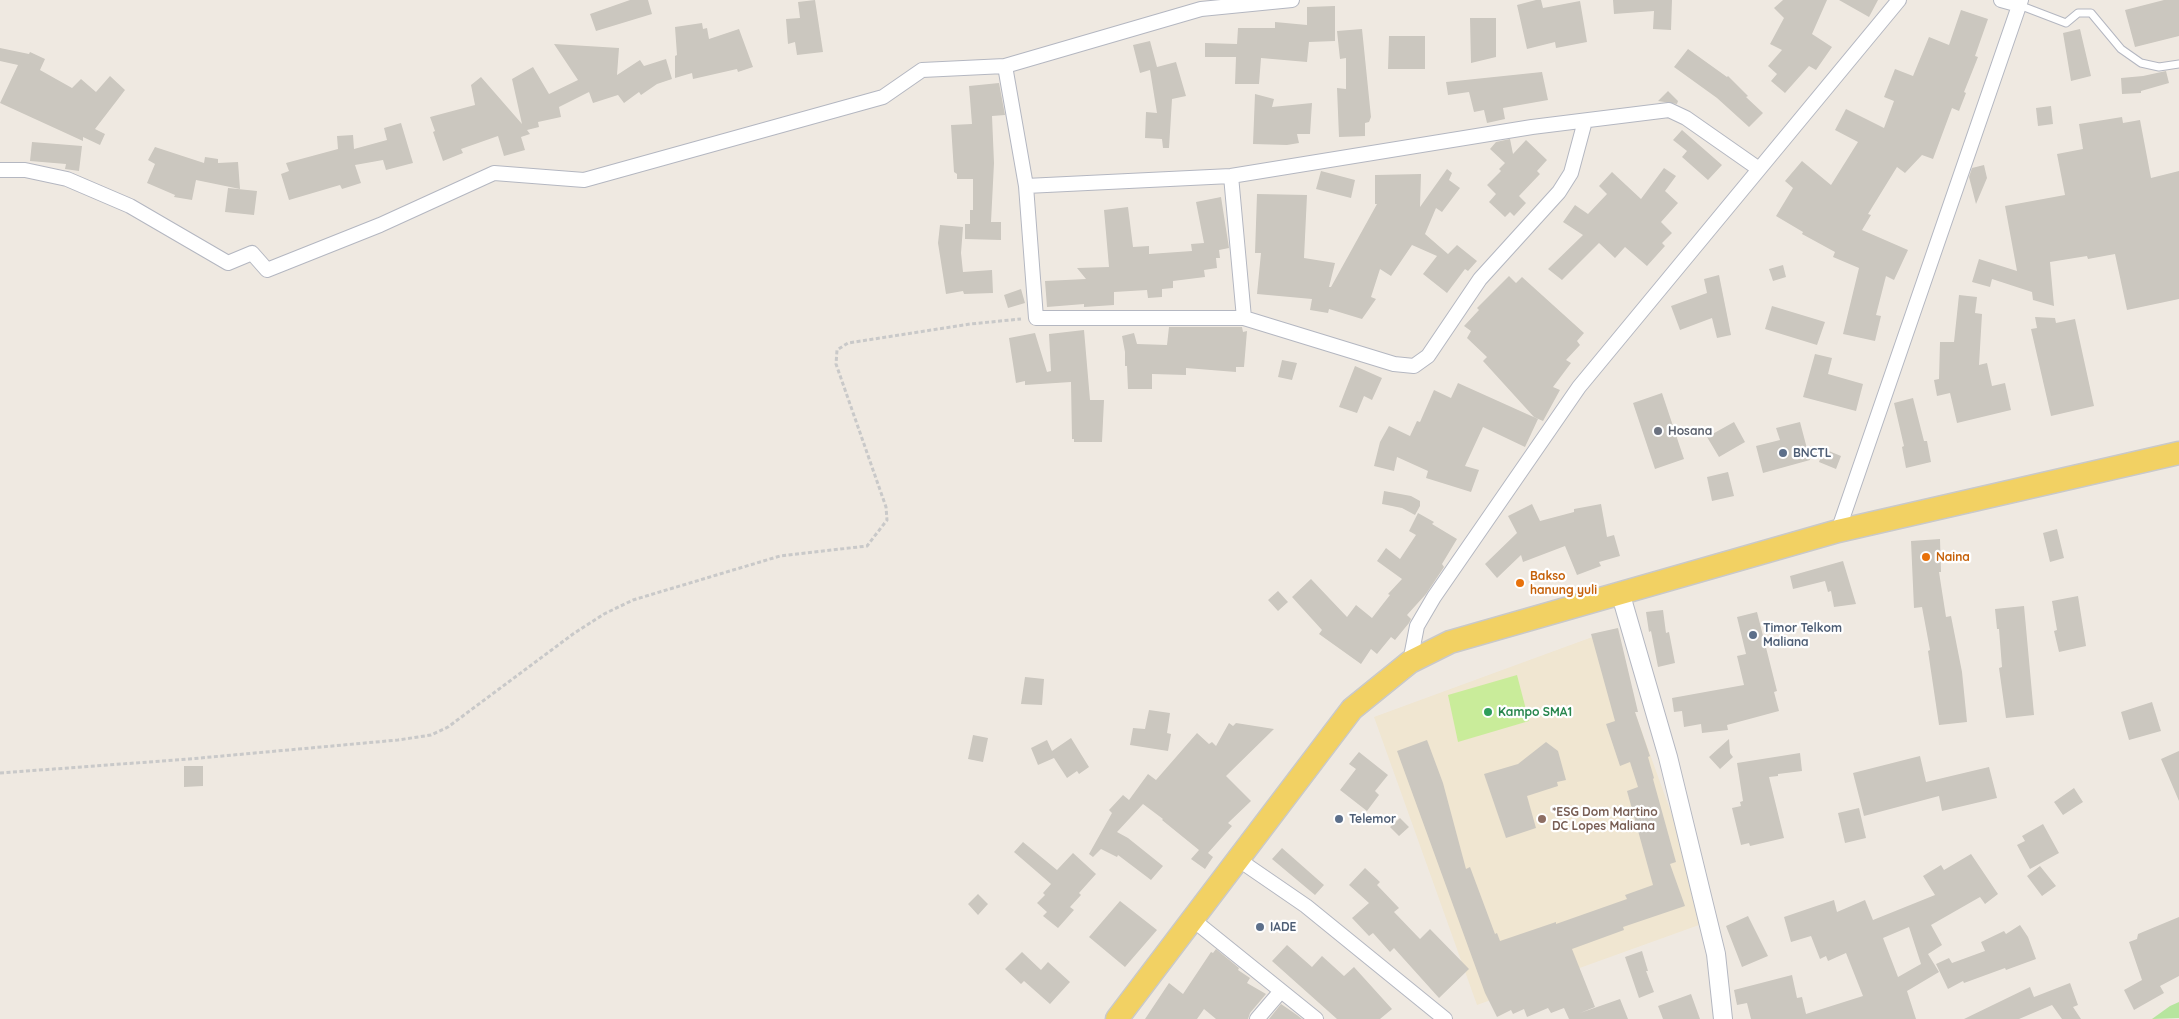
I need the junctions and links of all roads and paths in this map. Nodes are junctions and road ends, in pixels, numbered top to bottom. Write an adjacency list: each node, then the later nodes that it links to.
1 (1292, 0): 6 (street)
2 (1898, 0): 8 (street)
3 (2001, 0): 4 (street)
4 (2020, 3): 5 (lane); 15 (street)
5 (2179, 64)
6 (1005, 66): 9 (street); 11 (street)
7 (1585, 121): 8 (street); 10 (street); 13 (street)
8 (1758, 169): 17 (street)
9 (0, 170)
10 (1231, 176): 11 (street); 13 (street)
11 (1026, 186): 12 (street)
12 (1036, 318): 13 (street); 18 (path)
13 (1244, 318)
14 (2179, 453): 15 (main road)
15 (1838, 531): 16 (main road)
16 (1620, 592): 17 (main road); 26 (street)
17 (1410, 662): 19 (main road)
18 (0, 773)
19 (1239, 860): 20 (main road); 25 (street)
20 (1192, 919): 21 (street); 22 (main road)
21 (1281, 991): 23 (street); 24 (street)
22 (1117, 1019)
23 (1257, 1019)
24 (1316, 1019)
25 (1445, 1019)
26 (1723, 1019)

